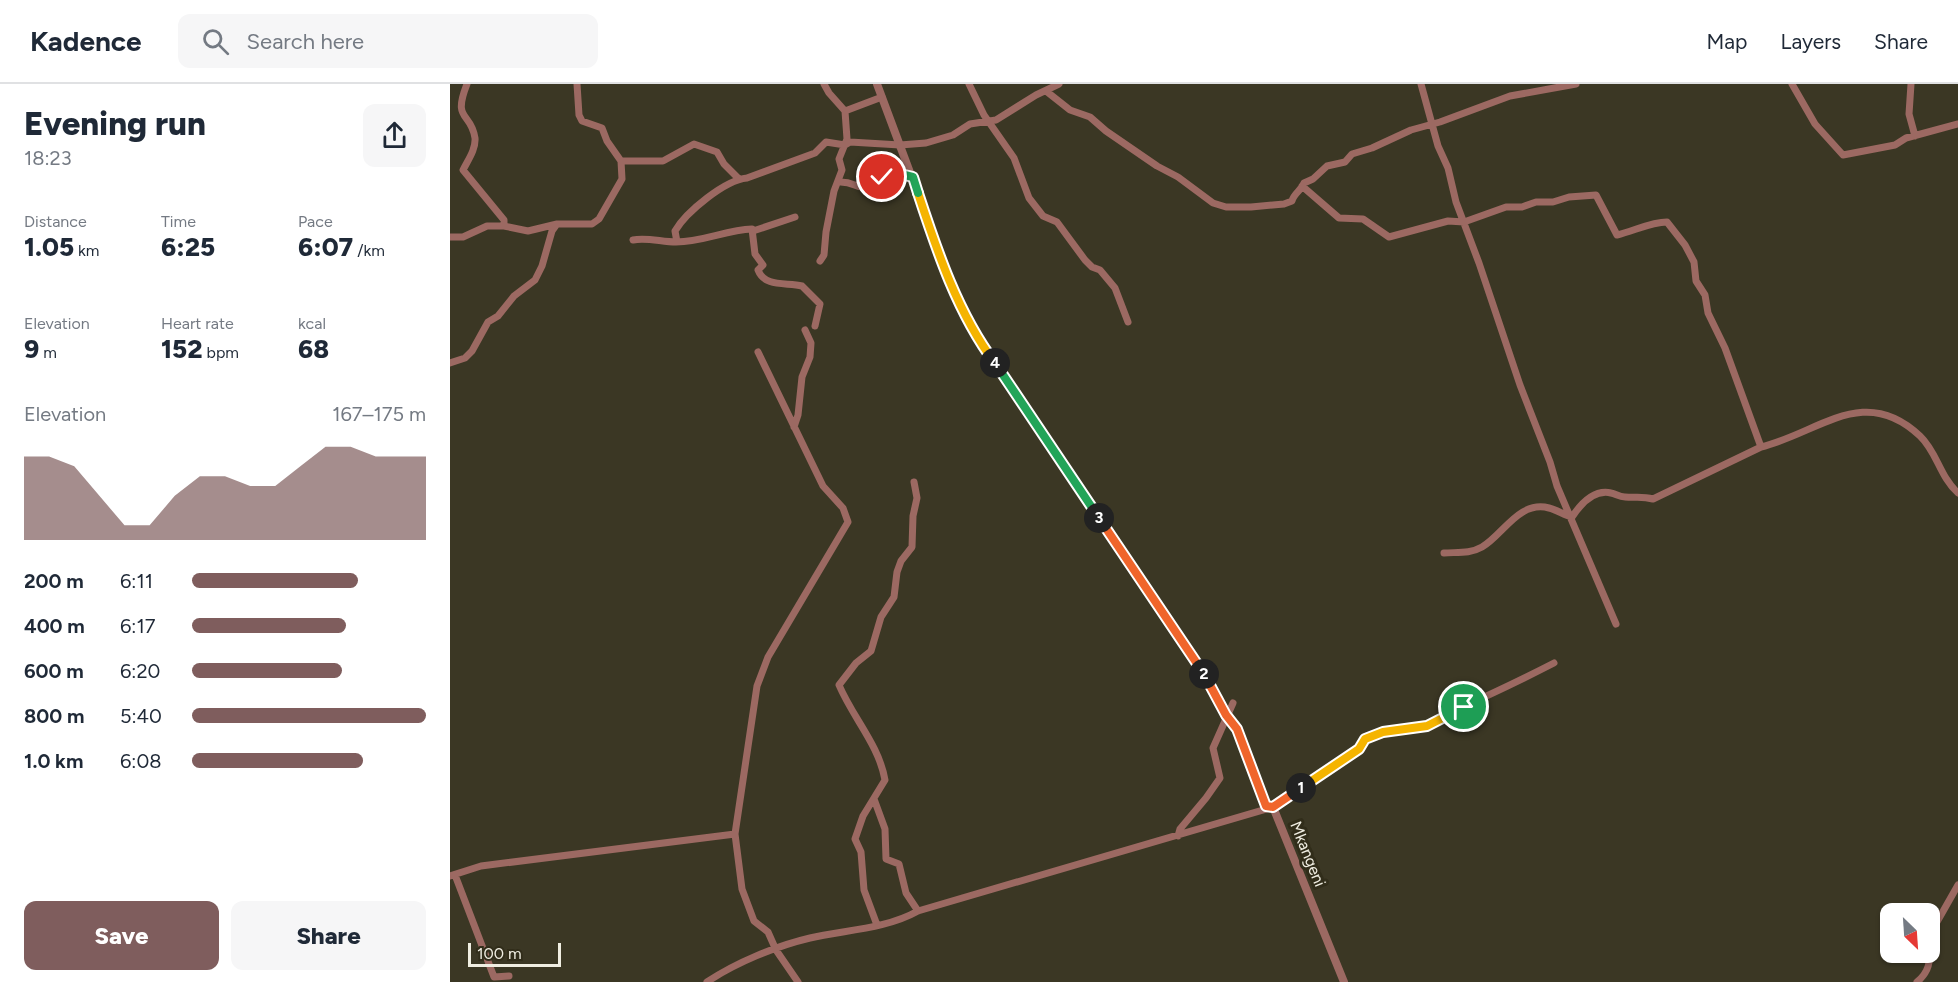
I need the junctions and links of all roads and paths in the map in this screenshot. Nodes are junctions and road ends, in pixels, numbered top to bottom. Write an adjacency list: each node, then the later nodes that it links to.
1 (467, 84): 28 (street)
2 (576, 84): 20 (street)
3 (824, 84): 13 (street)
4 (878, 84): 12 (street, Mkangeni)
5 (969, 84): 14 (street)
6 (1059, 84): 11 (street)
7 (1421, 84): 15 (street)
8 (1576, 84): 15 (street)
9 (1792, 84): 17 (street)
10 (1911, 84): 17 (street)
11 (1046, 91): 14 (street); 24 (street)
12 (882, 97): 13 (street); 19 (street, Mkangeni)
13 (845, 111): 18 (street)
14 (989, 122): 19 (street); 34 (street)
15 (1432, 124): 24 (street); 26 (street)
16 (1958, 124): 17 (street)
17 (1916, 136)
18 (844, 145): 19 (street); 22 (street); 23 (street)
19 (900, 145): 21 (street, Mkangeni)
20 (621, 161): 22 (street); 27 (street)
21 (913, 177): 23 (street); 48 (street, Mkangeni)
22 (739, 179): 32 (street)
23 (838, 182): 33 (street)
24 (1302, 186): 26 (street)
25 (795, 218): 29 (street)
26 (1464, 222): 40 (street); 43 (street)
27 (557, 224): 28 (street); 38 (street)
28 (504, 226): 30 (street)
29 (753, 231): 32 (street); 35 (street)
30 (450, 237)
31 (633, 240): 32 (street)
32 (677, 242)
33 (820, 261)
34 (1128, 322)
35 (815, 326)
36 (805, 330): 39 (street)
37 (758, 352): 39 (street)
38 (450, 363)
39 (794, 427): 51 (street)
40 (1761, 447): 42 (street); 43 (street)
41 (914, 482): 49 (street)
42 (1958, 493)
43 (1572, 517): 44 (street); 45 (street)
44 (1444, 553)
45 (1617, 624)
46 (1554, 663): 50 (street)
47 (1233, 703): 48 (street)
48 (1226, 715): 50 (street, Mkangeni); 52 (street)
49 (874, 799): 55 (street); 57 (street)
50 (1273, 807): 52 (street); 63 (street, Mkangeni)
51 (735, 834): 53 (street); 58 (street)
52 (1178, 836): 55 (street)
53 (453, 875): 60 (street)
54 (1958, 885): 56 (street)
55 (918, 911): 57 (street)
56 (1940, 917)
57 (877, 925): 58 (street)
58 (777, 950): 61 (street); 62 (street)
59 (1930, 963): 64 (street)
60 (509, 976)
61 (707, 982)
62 (798, 982)
63 (1344, 982)
64 (1917, 982)

